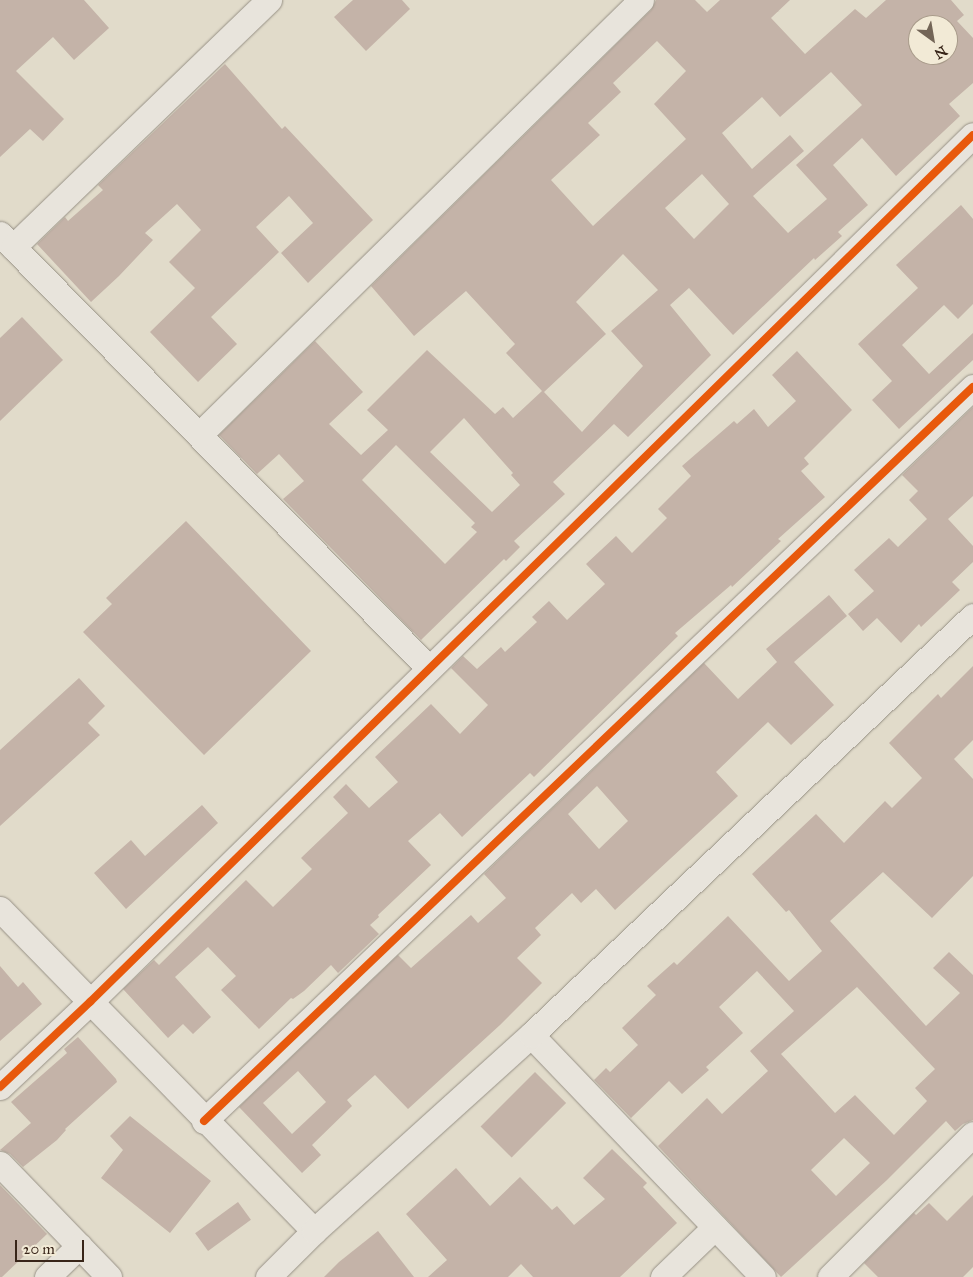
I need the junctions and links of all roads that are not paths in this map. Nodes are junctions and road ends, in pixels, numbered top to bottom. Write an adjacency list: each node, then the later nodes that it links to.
1 (269, 0): 4 (street)
2 (641, 0): 6 (street)
3 (973, 135): 8 (street)
4 (6, 240): 6 (street)
5 (973, 387): 13 (street)
6 (199, 435): 8 (street)
7 (973, 616): 11 (street)
8 (429, 668): 10 (street)
9 (0, 909): 10 (street)
10 (90, 1002): 12 (street); 13 (street)
11 (531, 1035): 16 (street); 17 (street)
12 (0, 1087)
13 (204, 1121): 17 (street)
14 (973, 1134): 24 (street)
15 (0, 1164): 18 (street)
16 (715, 1227): 22 (street); 23 (street)
17 (314, 1231): 21 (street)
18 (80, 1246): 19 (street); 20 (street)
19 (47, 1277)
20 (109, 1277)
21 (268, 1277)
22 (663, 1277)
23 (763, 1277)
24 (830, 1277)

